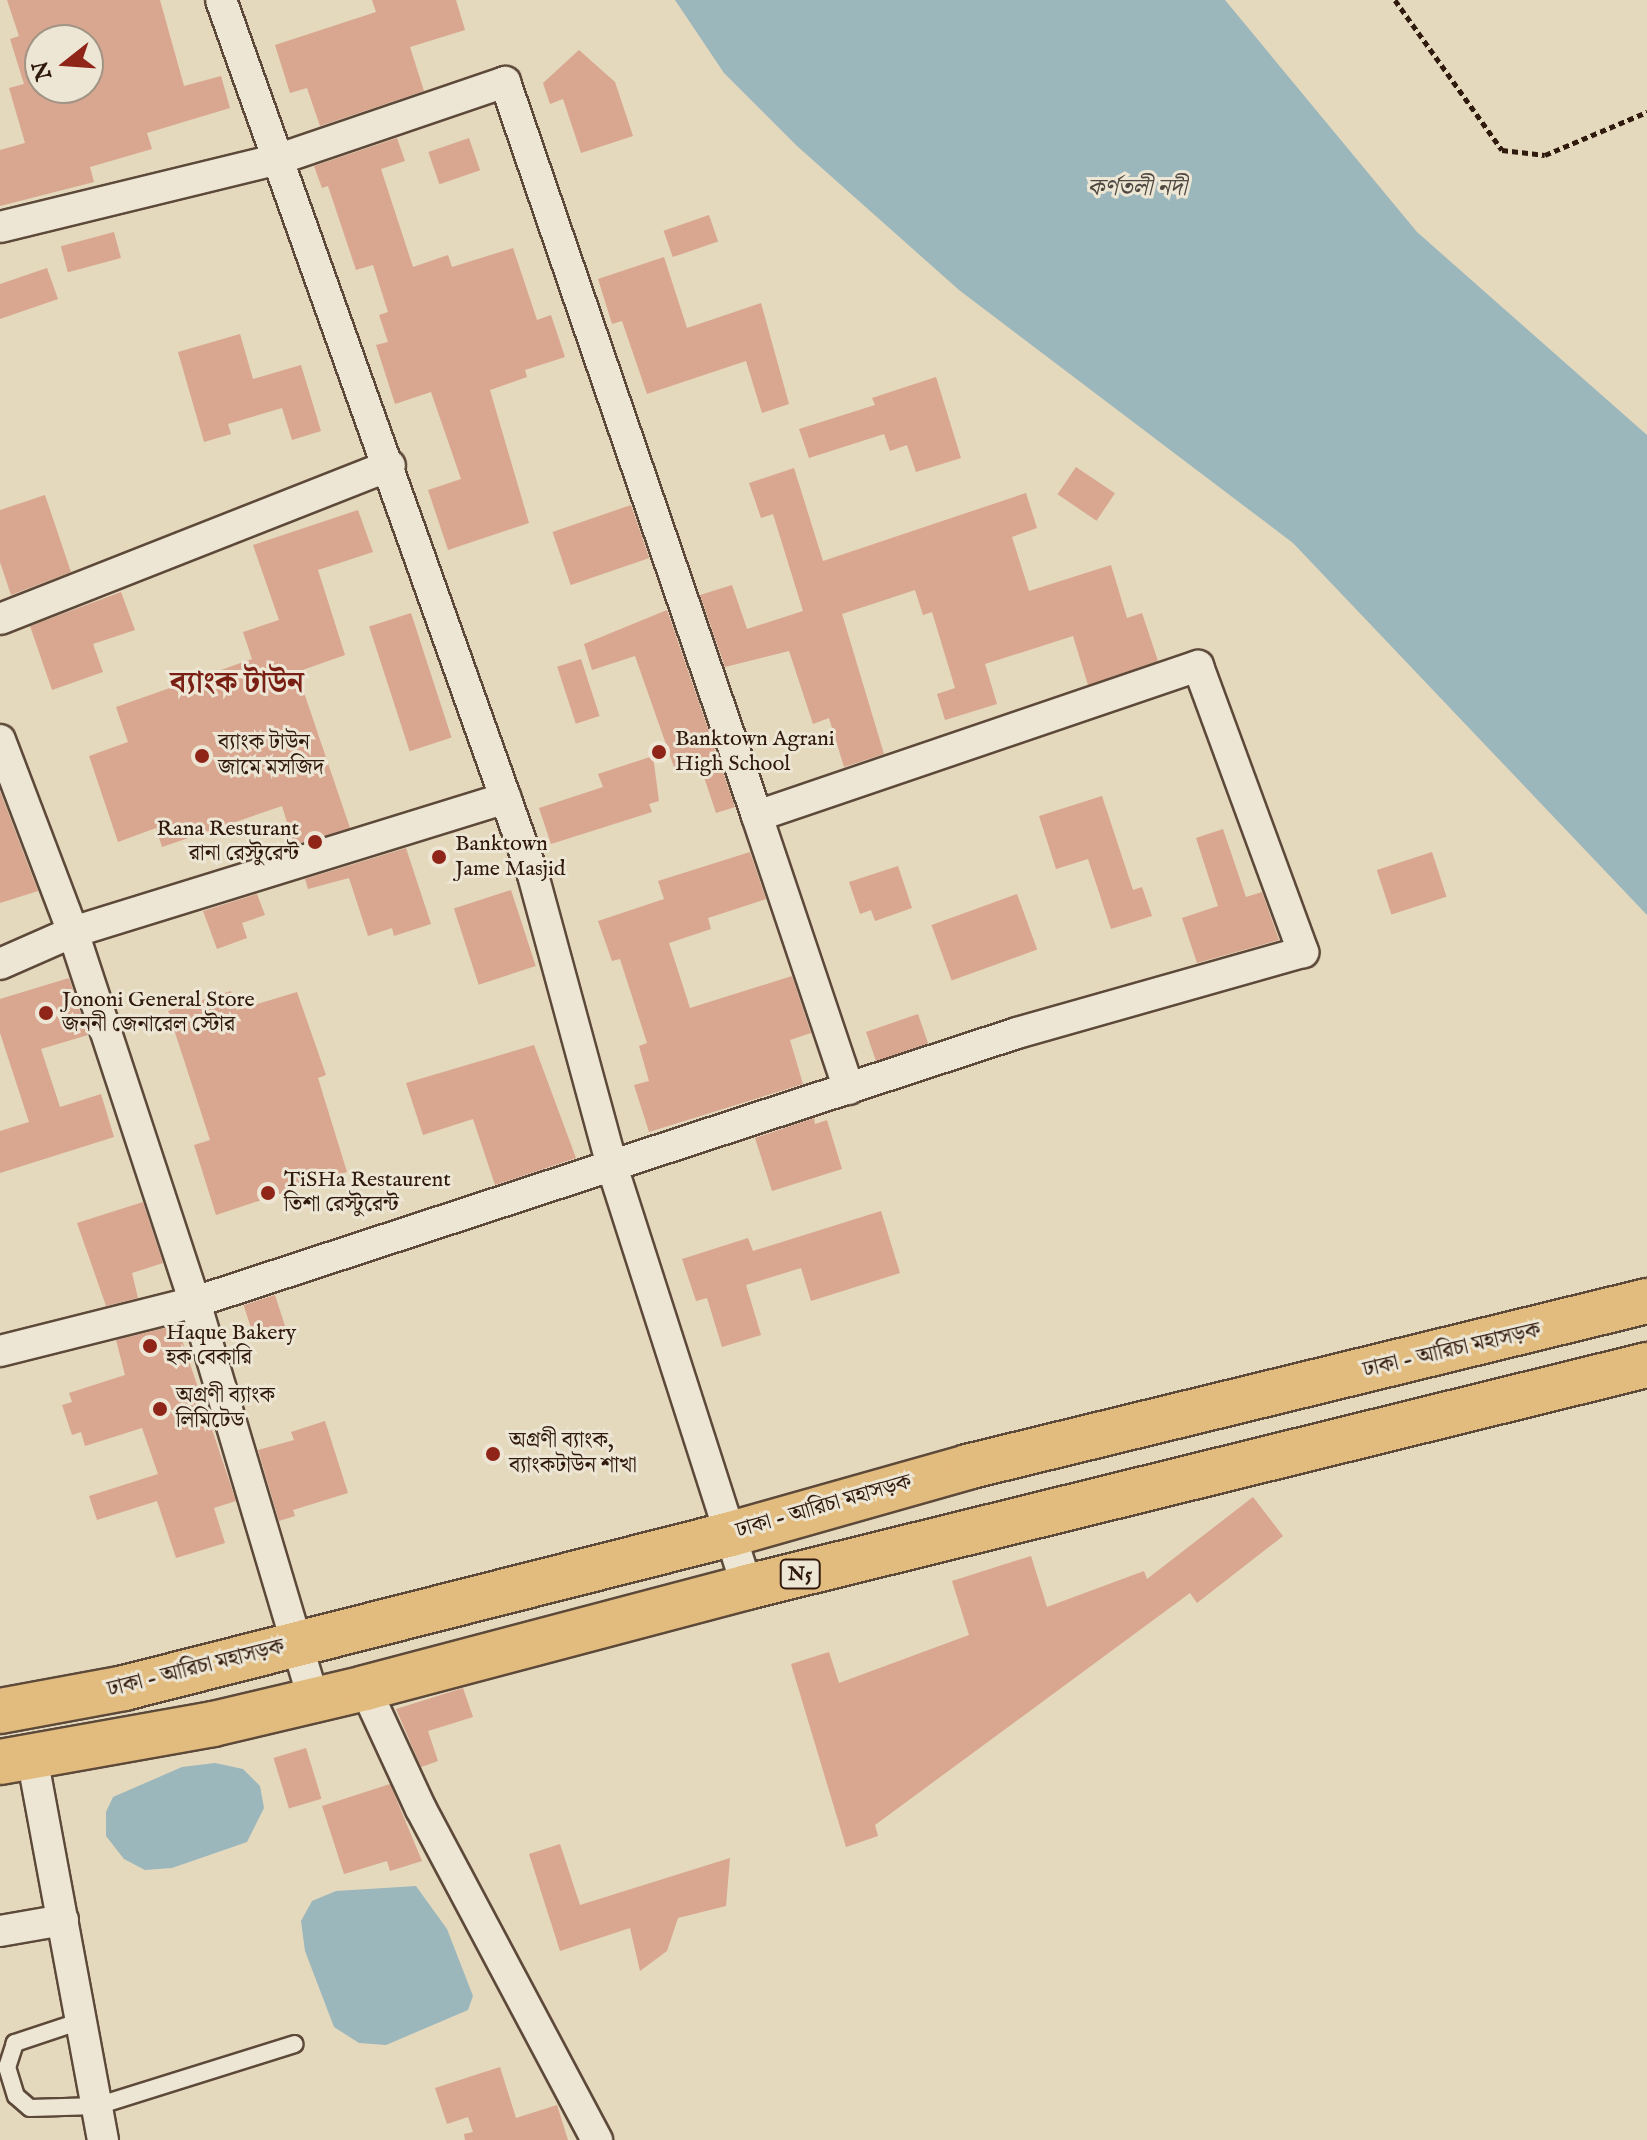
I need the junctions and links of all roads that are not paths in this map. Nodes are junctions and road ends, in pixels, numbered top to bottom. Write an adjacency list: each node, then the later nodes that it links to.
1 (221, 0): 2 (street)
2 (279, 159): 3 (street); 4 (street); 8 (street)
3 (0, 227)
4 (390, 465): 5 (street); 7 (street)
5 (0, 619)
6 (0, 740): 9 (street)
7 (506, 798): 9 (street); 12 (street)
8 (757, 816): 11 (street); 11 (street)
9 (73, 932): 10 (street); 14 (street)
10 (0, 964)
11 (849, 1089): 12 (street)
12 (611, 1163): 14 (street); 17 (street)
13 (1647, 1301): 17 (highway, ঢাকা - আরিচা মহাসড়ক)
14 (195, 1302): 15 (street); 19 (street)
15 (0, 1351)
16 (1647, 1365): 18 (highway, N5)
17 (731, 1534): 18 (street); 19 (highway, ঢাকা - আরিচা মহাসড়ক)
18 (747, 1587): 20 (highway, N5)
19 (299, 1644): 21 (street); 22 (highway, ঢাকা - আরিচা মহাসড়ক)
20 (365, 1688): 21 (highway, N5); 30 (street)
21 (314, 1700): 23 (highway, N5)
22 (0, 1711)
23 (16, 1760): 24 (street)
24 (63, 1920): 25 (street); 26 (street)
25 (0, 1931)
26 (81, 2021): 28 (street); 28 (lane)
27 (295, 2044): 28 (lane)
28 (97, 2106): 29 (street)
29 (103, 2140)
30 (597, 2140)

